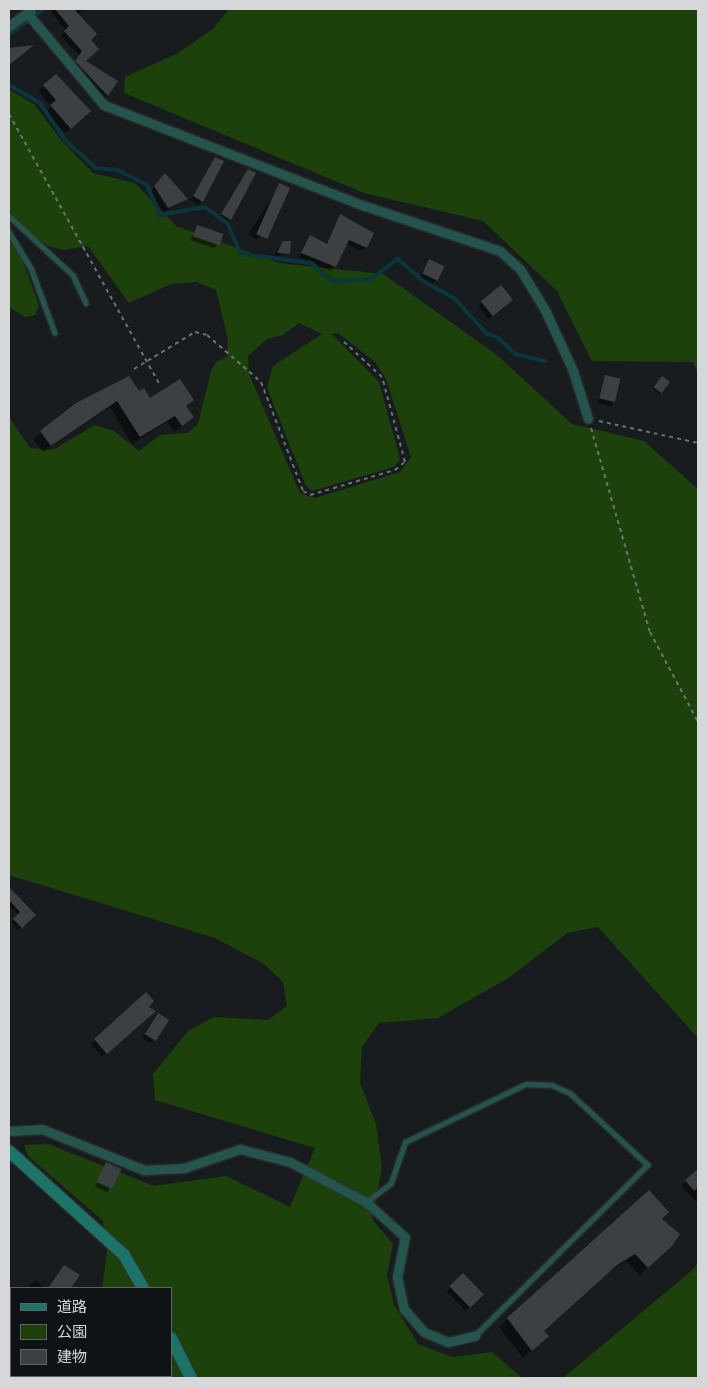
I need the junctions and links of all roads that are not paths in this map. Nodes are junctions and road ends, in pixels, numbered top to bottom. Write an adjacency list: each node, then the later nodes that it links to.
1 (30, 11): 2 (street); 7 (street)
2 (9, 26)
3 (9, 216): 5 (lane)
4 (9, 232): 6 (lane)
5 (86, 303)
6 (55, 333)
7 (588, 419)
8 (9, 1131): 10 (street)
9 (9, 1151): 11 (street)
10 (366, 1202): 12 (street); 12 (lane)
11 (142, 1287)
12 (475, 1336)
13 (172, 1340): 14 (street)
14 (191, 1378)

